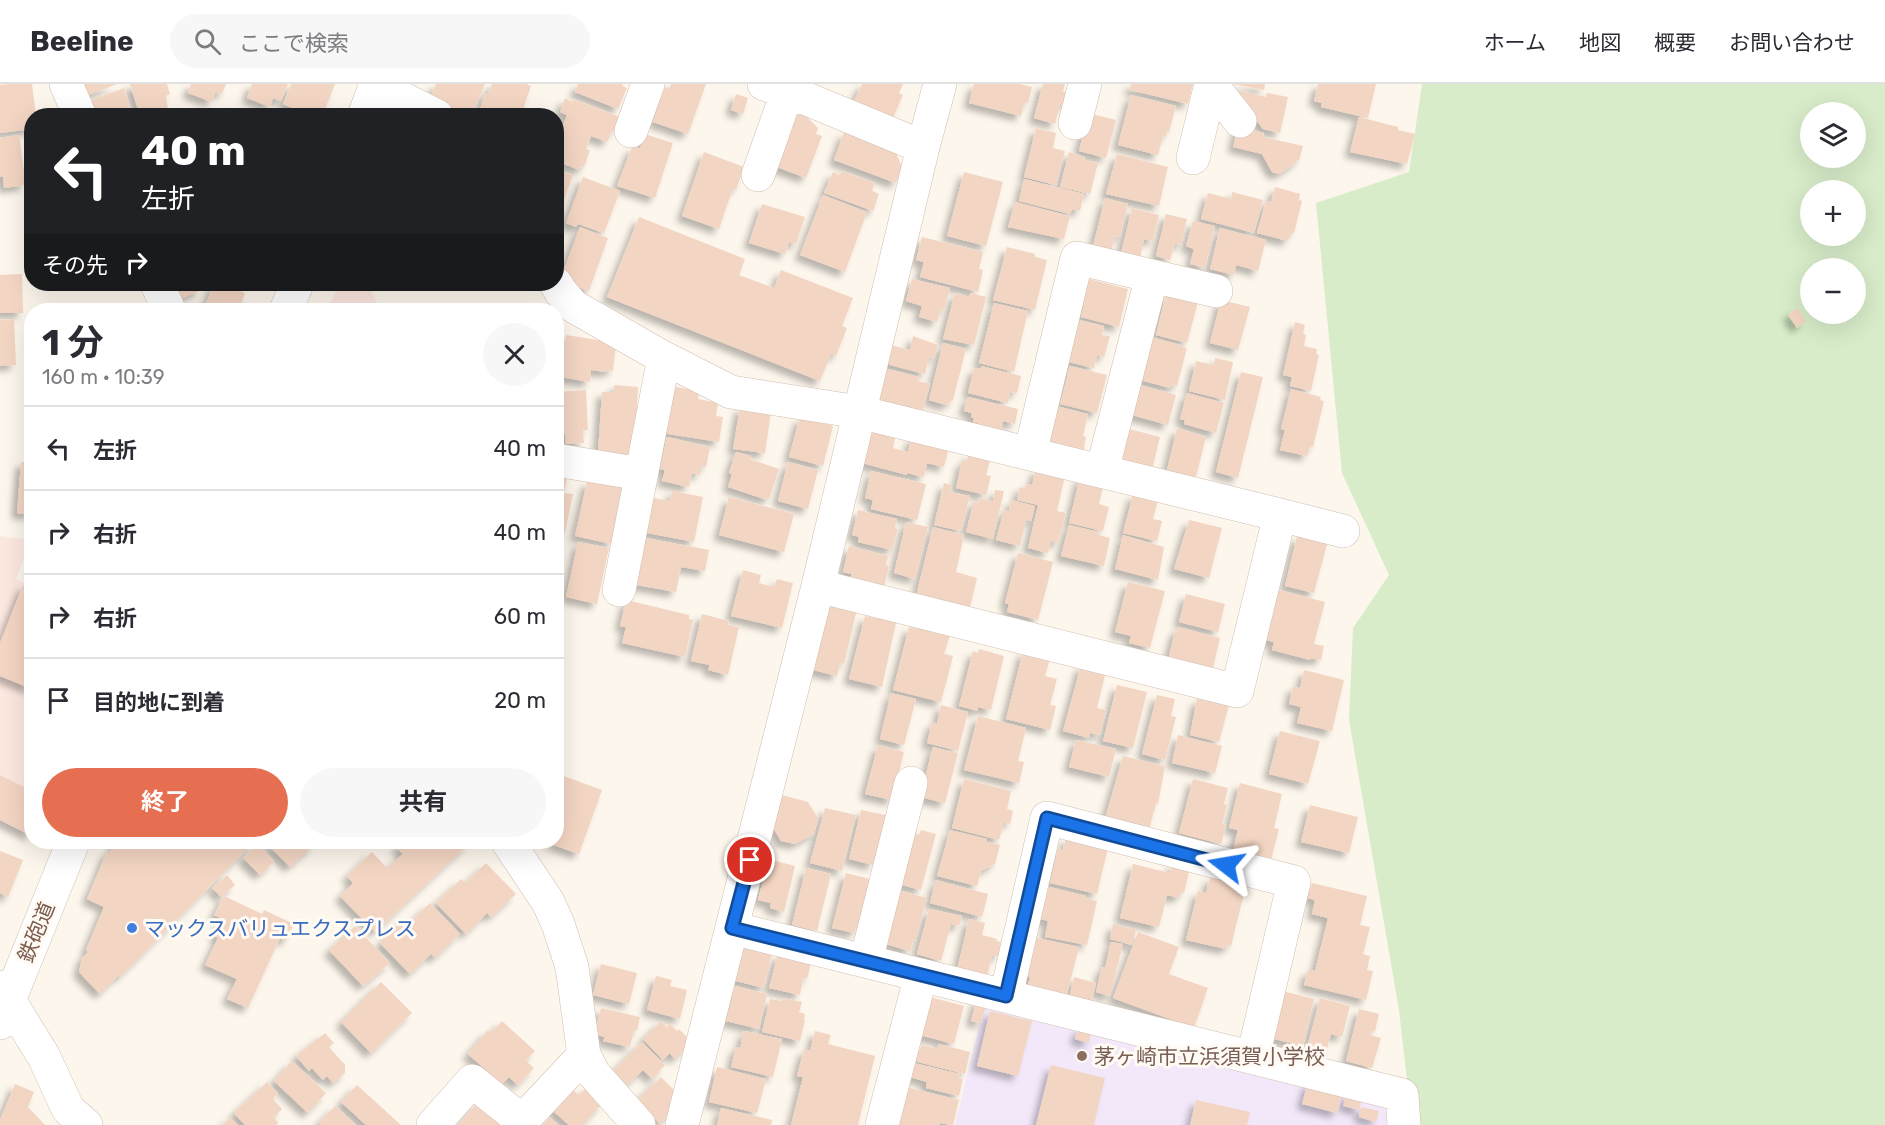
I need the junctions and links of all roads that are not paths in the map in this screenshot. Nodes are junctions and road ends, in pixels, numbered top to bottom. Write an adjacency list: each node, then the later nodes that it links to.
1 (66, 84): 8 (street)
2 (376, 84): 9 (street); 10 (street)
3 (648, 84): 13 (street)
4 (940, 84): 14 (street)
5 (1085, 84): 12 (street)
6 (1211, 84): 11 (street); 15 (street)
7 (775, 88): 14 (street); 16 (street)
8 (76, 108)
9 (367, 108)
10 (422, 108)
11 (1240, 121)
12 (1075, 123)
13 (631, 131)
14 (923, 147): 21 (street)
15 (1193, 158)
16 (758, 175)
17 (1152, 276): 19 (street); 22 (street); 24 (street)
18 (560, 291): 20 (street)
19 (1216, 291)
20 (664, 358): 21 (street); 25 (street)
21 (859, 412): 22 (street); 28 (street)
22 (1030, 454): 24 (street)
23 (564, 461): 25 (street)
24 (1102, 471): 26 (street)
25 (641, 474): 29 (street)
26 (1280, 515): 27 (street); 28 (street)
27 (1343, 531)
28 (818, 586): 33 (street)
29 (619, 590)
30 (911, 783): 34 (street)
31 (70, 849): 37 (street, 鉄砲道)
32 (513, 849): 38 (street)
33 (732, 928): 34 (street); 44 (street)
34 (866, 961): 35 (street)
35 (921, 975): 36 (street); 45 (street)
36 (1006, 996): 39 (street); 39 (street)
37 (3, 1000): 42 (street)
38 (585, 1055): 41 (street); 43 (street)
39 (1253, 1057): 40 (street)
40 (1403, 1110)
41 (626, 1120)
42 (87, 1125)
43 (433, 1125)
44 (682, 1125)
45 (882, 1125)

